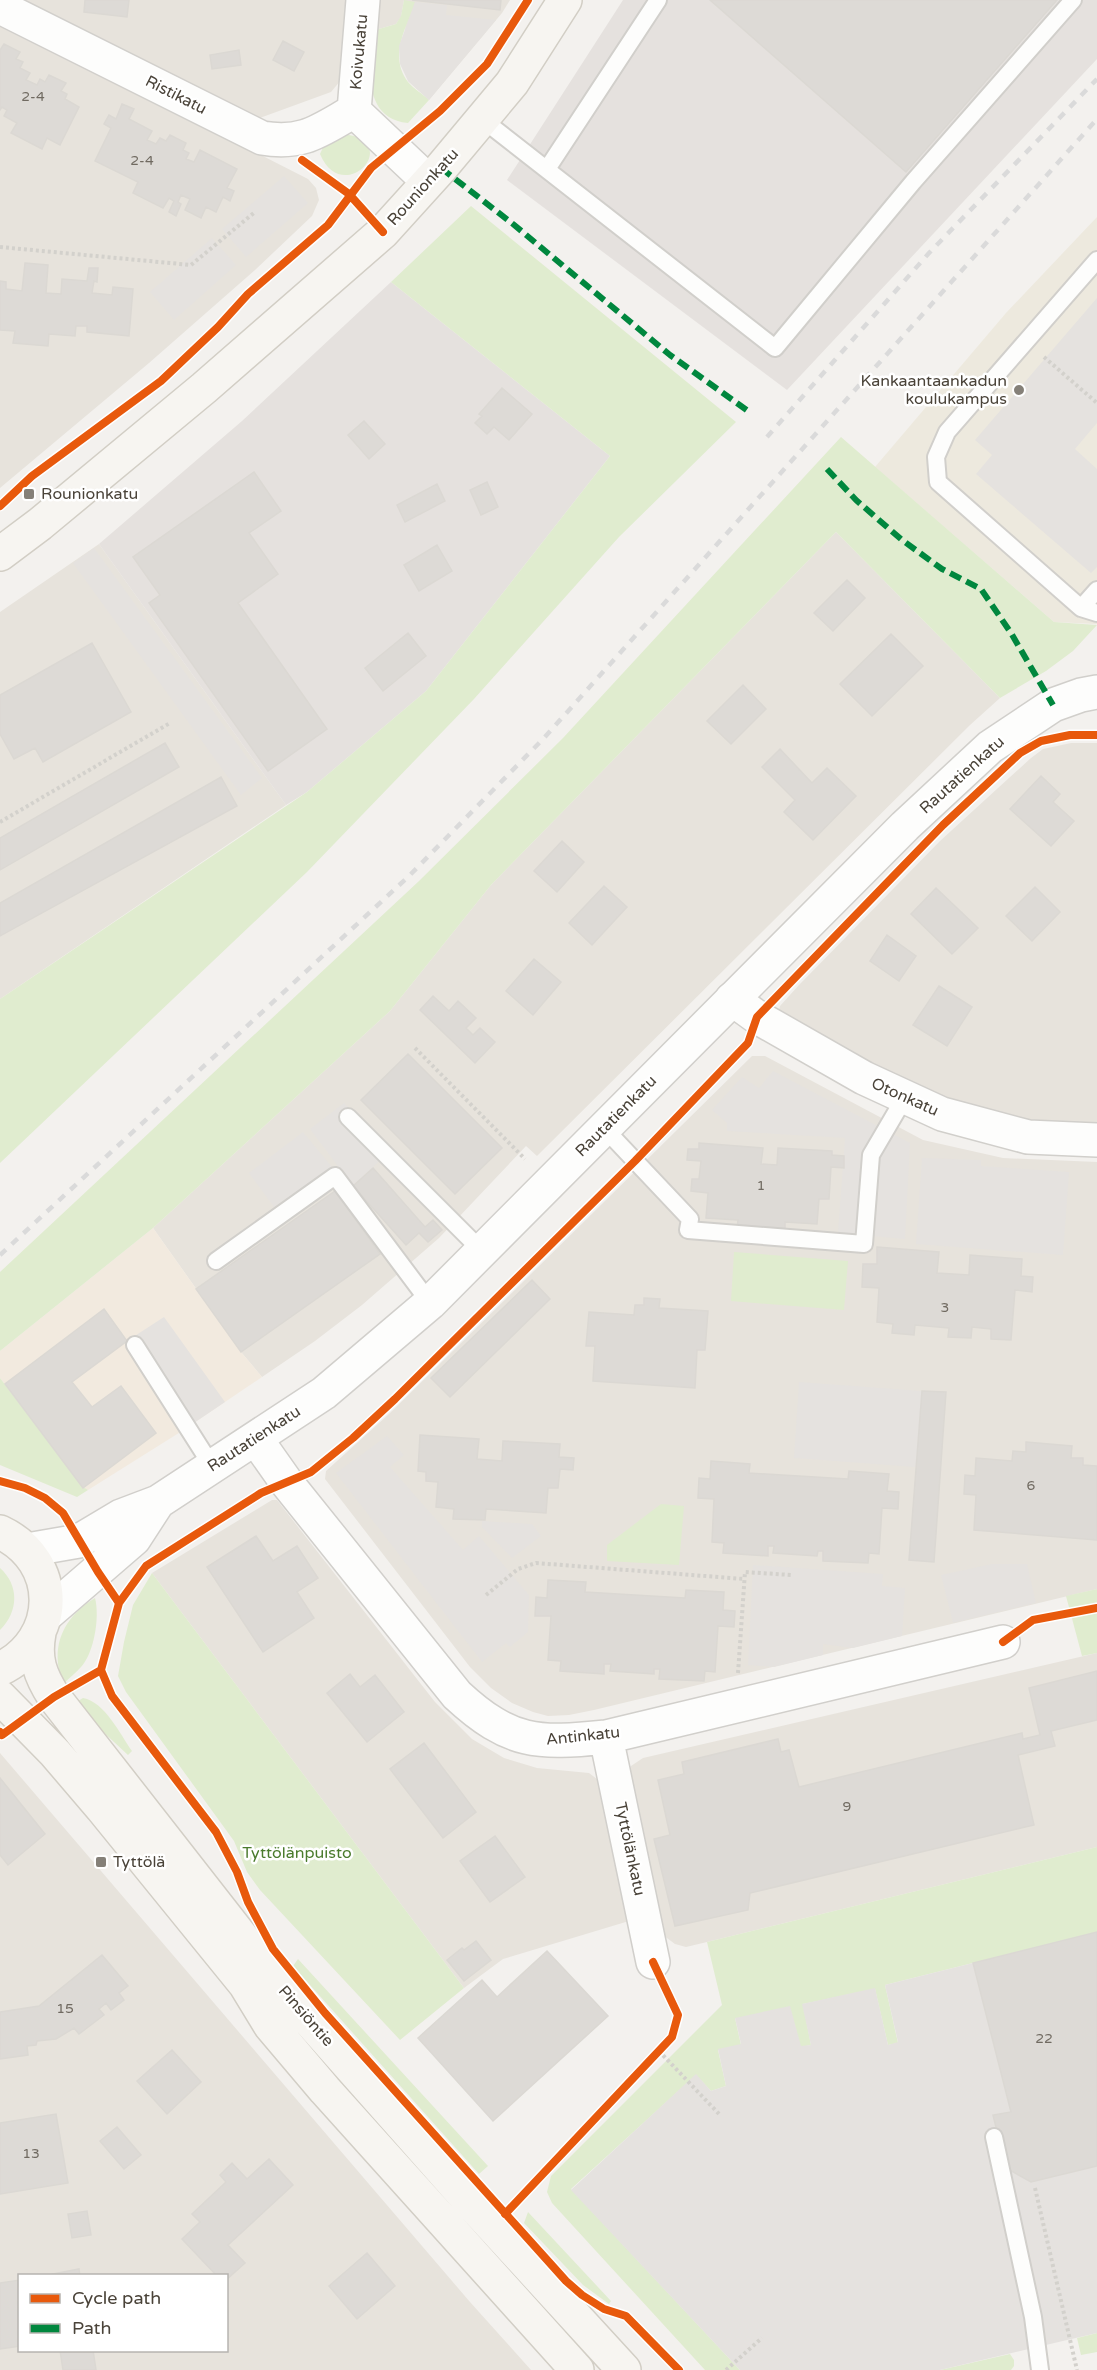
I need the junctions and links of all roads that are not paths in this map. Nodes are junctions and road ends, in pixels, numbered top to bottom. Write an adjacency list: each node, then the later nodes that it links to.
1 (363, 0): 6 (street, Koivukatu)
2 (565, 0): 7 (main road, Rounionkatu)
3 (658, 0): 8 (lane)
4 (1073, 0): 8 (lane)
5 (0, 7): 6 (street, Ristikatu)
6 (354, 111): 9 (street, Koivukatu)
7 (482, 119): 8 (lane); 9 (main road, Rounionkatu)
8 (547, 169)
9 (428, 181): 11 (main road, Rounionkatu)
10 (1097, 260): 13 (lane)
11 (0, 554)
12 (1097, 590): 13 (lane)
13 (1089, 611)
14 (1097, 693): 15 (street, Rautatienkatu)
15 (732, 999): 16 (street, Otonkatu); 18 (street, Rautatienkatu)
16 (905, 1096): 18 (lane); 19 (street, Otonkatu)
17 (348, 1117): 20 (lane)
18 (604, 1128): 20 (street, Rautatienkatu)
19 (1097, 1140)
20 (482, 1251): 22 (street, Rautatienkatu)
21 (216, 1261): 22 (lane)
22 (430, 1303): 24 (street, Rautatienkatu)
23 (135, 1345): 25 (lane)
24 (256, 1439): 25 (street, Rautatienkatu); 33 (street, Antinkatu)
25 (212, 1466): 26 (street, Rautatienkatu)
26 (158, 1502): 28 (street, Rautatienkatu); 29 (street, Rautatienkatu)
27 (0, 1532): 28 (main road)
28 (27, 1550): 29 (main road, Pinsiöntie)
29 (43, 1624): 31 (main road); 37 (main road, Pinsiöntie)
30 (1003, 1642): 33 (street, Antinkatu)
31 (0, 1669)
32 (0, 1696): 36 (main road, Pinsiöntie)
33 (606, 1737): 34 (street, Tyttölänkatu)
34 (653, 1962)
35 (994, 2137): 38 (lane)
36 (577, 2370)
37 (624, 2370)
38 (1040, 2370)

